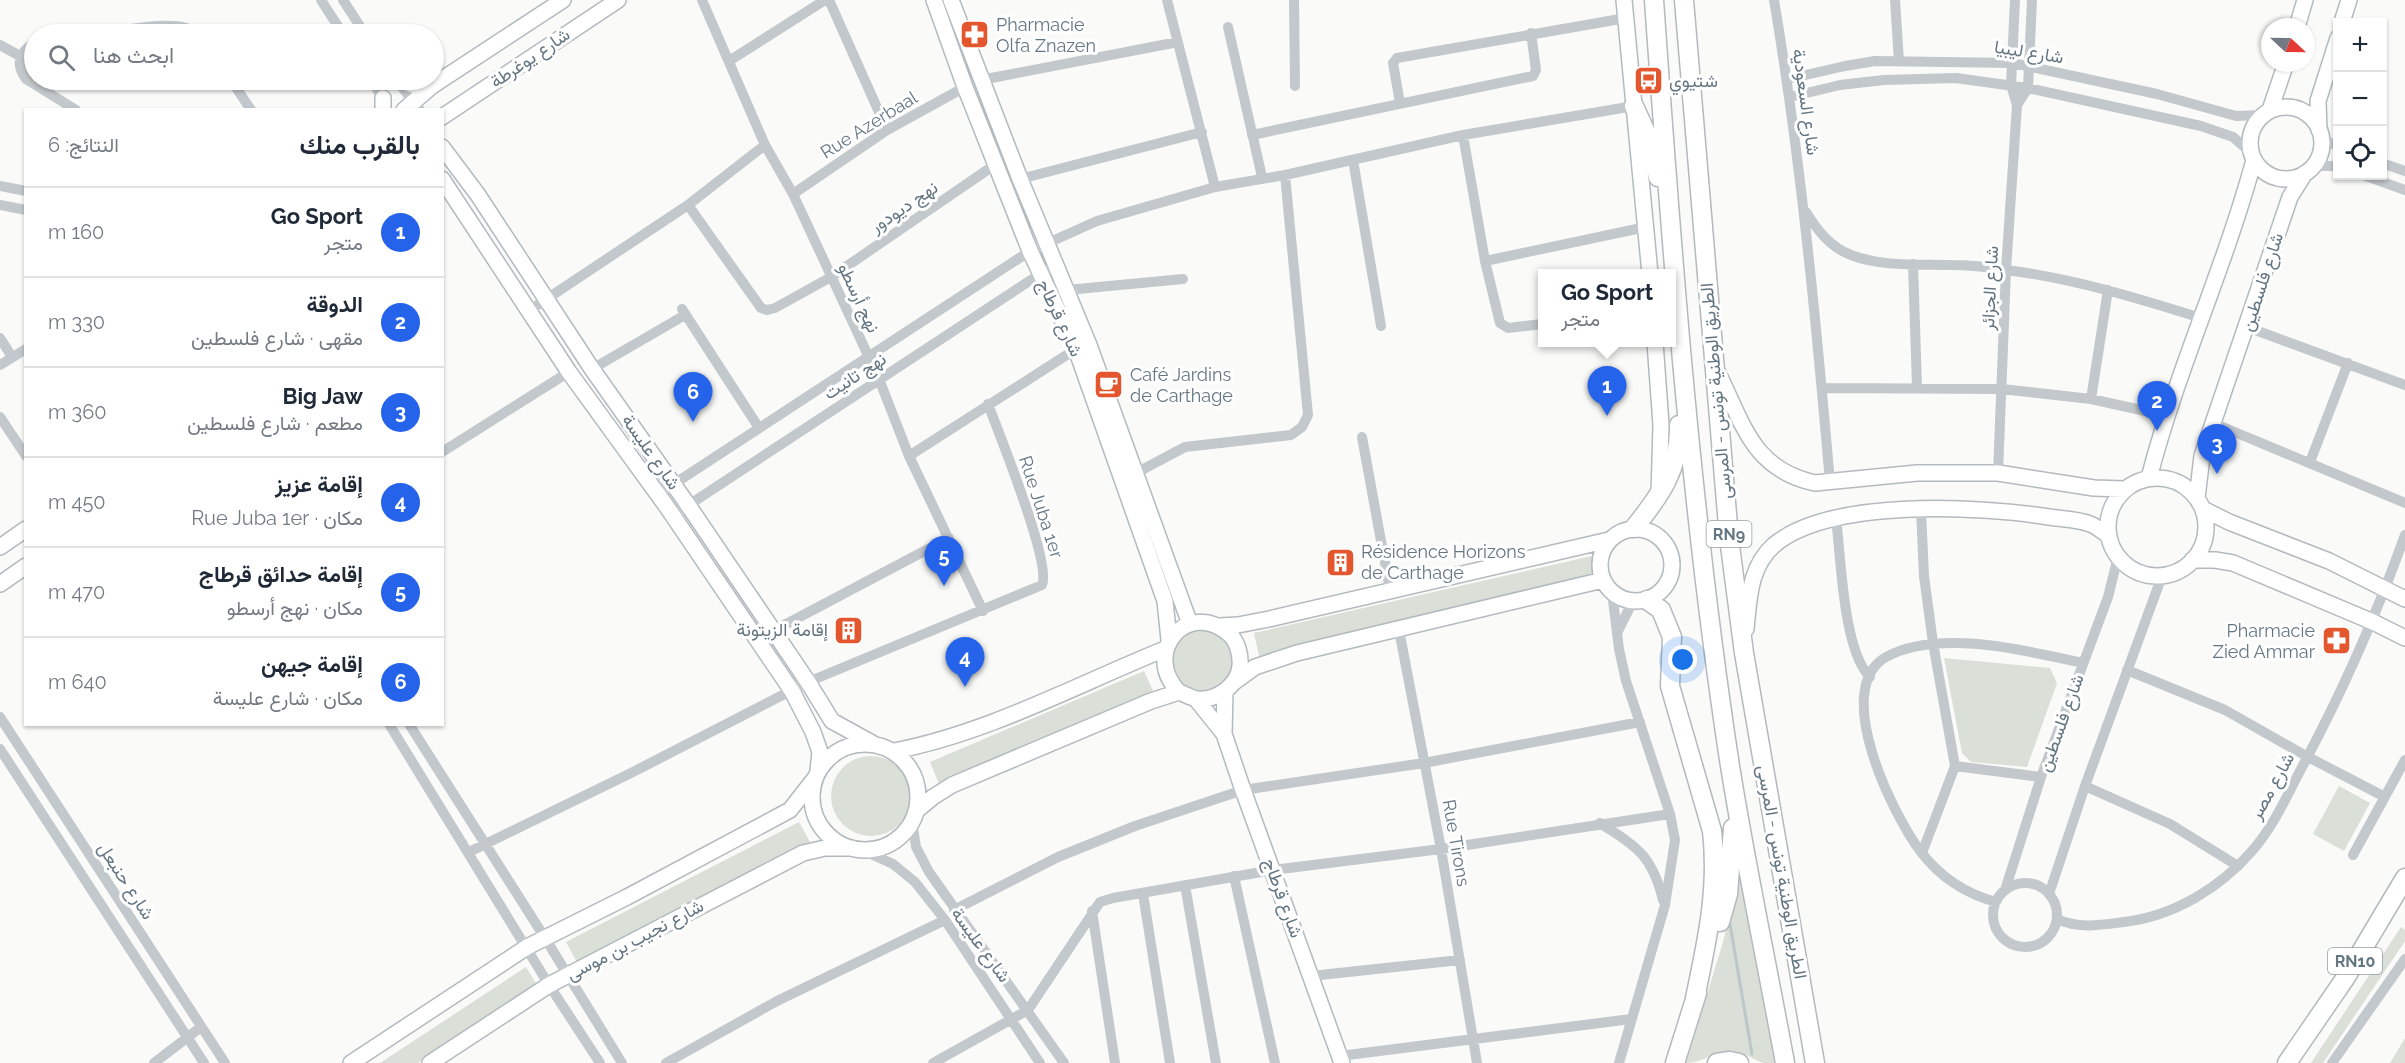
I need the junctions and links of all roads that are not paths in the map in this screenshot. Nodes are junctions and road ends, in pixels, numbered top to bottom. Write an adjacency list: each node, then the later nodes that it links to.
1 (321, 0): 23 (street)
2 (563, 0): 38 (street, شارع يوغرطة)
3 (618, 0): 59 (street, شارع يوغرطة)
4 (702, 0): 32 (street, نهج أرسطو)
5 (827, 0): 32 (street); 60 (street)
6 (934, 0): 43 (street, شارع قرطاج)
7 (951, 0): 40 (street, شارع قرطاج)
8 (1167, 0): 27 (street)
9 (1294, 0): 42 (street)
10 (1624, 0): 20 (street)
11 (1654, 0): 90 (highway, الطريق الوطنية تونس - المرسى / RN9)
12 (1684, 0): 120 (highway, الطريق الوطنية تونس - المرسى / RN9)
13 (1774, 0): 39 (street, شارع السعودية)
14 (1895, 0): 33 (street)
15 (2015, 0): 34 (street, شارع الجزائر)
16 (2032, 0): 35 (street)
17 (2305, 0): 21 (street)
18 (2349, 0): 22 (street)
19 (345, 1): 24 (street)
20 (1626, 18): 26 (street); 54 (street)
21 (2300, 18)
22 (2343, 18)
23 (337, 24)
24 (359, 24)
25 (1228, 27): 62 (street)
26 (1531, 33): 51 (street); 51 (street)
27 (1178, 42): 40 (street); 61 (street)
28 (0, 45): 31 (street)
29 (24, 50): 31 (street)
30 (2333, 51): 64 (street)
31 (20, 56): 37 (street)
32 (729, 61): 66 (street, نهج أرسطو)
33 (1899, 61): 34 (street, شارع ليبيا); 39 (street, شارع ليبيا)
34 (2013, 63): 35 (street, شارع ليبيا); 41 (street, شارع الجزائر)
35 (2029, 66): 44 (street); 58 (street, شارع ليبيا)
36 (2282, 72): 58 (street)
37 (24, 77)
38 (444, 78)
39 (1788, 79): 50 (street, شارع السعودية)
40 (981, 80): 77 (street, شارع قرطاج)
41 (2012, 85): 44 (street, شارع ليبيا); 50 (street, شارع ليبيا); 52 (street, شارع الجزائر)
42 (1295, 86)
43 (965, 87): 60 (street, Rue Azerbaal); 70 (street, شارع قرطاج)
44 (2028, 88): 52 (street, شارع الجزائر); 68 (street, شارع ليبيا)
45 (43, 90): 55 (street)
46 (238, 90): 56 (street)
47 (376, 90): 53 (street)
48 (403, 90): 57 (street)
49 (428, 90): 57 (street, شارع يوغرطة)
50 (1790, 97): 87 (street, شارع السعودية)
51 (1400, 103): 62 (street)
52 (2017, 105): 98 (street, شارع الجزائر)
53 (385, 106)
54 (1634, 106): 63 (street); 89 (street); 90 (highway)
55 (73, 108)
56 (250, 108)
57 (412, 108)
58 (2266, 113): 64 (street); 68 (street)
59 (444, 116)
60 (887, 130): 84 (street, Rue Azerbaal)
61 (1202, 132): 77 (street); 81 (street)
62 (1252, 135): 76 (street)
63 (1463, 135): 69 (street); 93 (street)
64 (2320, 135): 65 (street); 73 (street)
65 (2333, 143)
66 (765, 145): 84 (street, نهج أرسطو); 86 (street)
67 (444, 148): 105 (street, شارع عليسة)
68 (2253, 156): 73 (street); 108 (street)
69 (1353, 160): 75 (street); 110 (street)
70 (996, 164): 92 (street, شارع قرطاج); 100 (street, نهج ديودور)
71 (2387, 165): 74 (street)
72 (2333, 167): 73 (street)
73 (2308, 170): 111 (street, شارع فلسطين)
74 (2405, 171)
75 (1285, 175): 76 (street); 139 (street)
76 (1262, 177): 81 (street)
77 (1020, 179): 91 (street, شارع قرطاج)
78 (2377, 180): 82 (street)
79 (444, 182): 106 (street, شارع عليسة)
80 (0, 186): 83 (street)
81 (1215, 187): 91 (street)
82 (2405, 190)
83 (24, 191)
84 (793, 195): 100 (street, نهج أرسطو)
85 (0, 205): 88 (street)
86 (688, 206): 100 (street, نهج ديودور); 105 (street)
87 (1804, 209): 94 (street); 126 (street, شارع السعودية)
88 (24, 210)
89 (1646, 227): 93 (street); 96 (street)
90 (1671, 230): 97 (highway, الطريق الوطنية تونس - المرسى / RN9)
91 (1047, 243): 92 (street); 95 (street, شارع قرطاج)
92 (1030, 252): 99 (street, شارع قرطاج); 116 (street)
93 (1485, 261): 109 (street)
94 (1913, 264): 98 (street); 125 (street)
95 (1057, 266): 99 (street, نهج تانيت); 102 (street, شارع قرطاج)
96 (1650, 269)
97 (1674, 269)
98 (2006, 270): 103 (street); 127 (street, شارع الجزائر)
99 (1040, 274): 114 (street, شارع قرطاج); 123 (street, نهج تانيت)
100 (831, 277): 116 (street, نهج أرسطو)
101 (1183, 279): 102 (street)
102 (1067, 290): 139 (street, شارع قرطاج)
103 (2108, 290): 108 (street); 128 (street)
104 (1676, 298): 107 (highway, الطريق الوطنية تونس - المرسى / RN9)
105 (547, 299): 106 (street); 121 (street, شارع عليسة)
106 (530, 310): 122 (street, شارع عليسة)
107 (1677, 312): 146 (highway); 200 (highway, الطريق الوطنية تونس - المرسى / RN9)
108 (2201, 318): 130 (street)
109 (1538, 324)
110 (1381, 326)
111 (2247, 327): 118 (street); 132 (street, شارع فلسطين)
112 (0, 338): 117 (street)
113 (1655, 347): 146 (street)
114 (1076, 349): 129 (street); 179 (street, شارع قرطاج)
115 (24, 350): 117 (street)
116 (868, 356): 123 (street, نهج أرسطو); 133 (street)
117 (12, 357): 119 (street)
118 (2348, 363): 124 (street); 138 (street)
119 (0, 365)
120 (1715, 367): 142 (street); 180 (highway, الطريق الوطنية تونس - المرسى / RN9)
121 (592, 369): 133 (street); 143 (street, شارع عليسة)
122 (570, 372): 135 (street); 145 (street, شارع عليسة)
123 (879, 379): 137 (street, نهج أرسطو); 149 (street, نهج تانيت)
124 (2405, 385)
125 (1917, 387): 126 (street); 127 (street)
126 (1822, 388): 142 (street, شارع السعودية)
127 (2002, 389): 128 (street); 140 (street, شارع الجزائر)
128 (2091, 399): 130 (street)
129 (988, 404): 137 (street); 170 (street, Rue Juba 1er)
130 (2168, 416): 141 (street)
131 (0, 417): 136 (street)
132 (2213, 423): 138 (street); 148 (street, شارع فلسطين)
133 (759, 428): 143 (street)
134 (1362, 437): 167 (street)
135 (444, 451)
136 (24, 453)
137 (909, 456): 157 (street, نهج أرسطو)
138 (2310, 462): 147 (street)
139 (1136, 473): 172 (street, شارع قرطاج)
140 (1998, 473): 142 (street); 144 (street)
141 (2149, 478): 144 (street); 148 (street)
142 (1830, 482)
143 (673, 484): 145 (street); 149 (street, شارع عليسة)
144 (2124, 489): 155 (street)
145 (657, 495): 151 (street, شارع عليسة)
146 (1659, 497): 153 (highway)
147 (2405, 502)
148 (2200, 503): 161 (street); 166 (street)
149 (688, 505): 151 (street, نهج تانيت); 175 (street, شارع عليسة)
150 (1921, 510): 152 (street); 155 (street); 178 (street)
151 (672, 516): 186 (street, شارع عليسة)
152 (1836, 518): 180 (street); 183 (street)
153 (1634, 528): 158 (street); 168 (street)
154 (24, 530): 159 (street)
155 (2109, 536): 160 (street)
156 (2405, 536): 166 (street, شارع مصر)
157 (949, 538): 170 (street, نهج أرسطو); 175 (street)
158 (1610, 540): 165 (street); 167 (street)
159 (0, 547)
160 (2118, 557): 163 (street); 181 (street, شارع فلسطين)
161 (2192, 561): 163 (street); 171 (street)
162 (24, 567): 164 (street)
163 (2162, 576): 182 (street)
164 (0, 584)
165 (1608, 586): 168 (street); 174 (street); 176 (street)
166 (2386, 589): 169 (street); 171 (street, شارع مصر)
167 (1390, 590): 173 (street)
168 (1640, 600): 176 (street); 238 (highway)
169 (2405, 600)
170 (983, 611): 184 (street, Rue Juba 1er)
171 (2373, 622): 177 (street); 197 (street, شارع مصر)
172 (1190, 624): 173 (street); 179 (street)
173 (1219, 626): 185 (street)
174 (1399, 630): 185 (street); 199 (street, Rue Tirons)
175 (774, 631): 184 (street, شارع عليسة)
176 (1617, 633): 189 (street)
177 (2405, 638)
178 (1933, 643): 181 (street); 183 (street); 201 (street)
179 (1167, 645): 187 (street); 196 (street)
180 (1744, 653): 267 (highway, الطريق الوطنية تونس - المرسى / RN9)
181 (2083, 663): 203 (street, شارع فلسطين)
182 (2127, 670): 197 (street); 204 (street)
183 (1870, 677): 214 (street)
184 (808, 682): 186 (street, Rue Juba 1er); 194 (street, شارع عليسة)
185 (1229, 687): 188 (street); 193 (street, شارع قرطاج)
186 (792, 691): 202 (street, شارع عليسة); 210 (street, Rue Juba 1er)
187 (1179, 692): 188 (street); 208 (street)
188 (1196, 699): 193 (street, شارع قرطاج)
189 (1640, 722): 199 (street); 207 (street)
190 (2, 723): 242 (street, شارع حنبعل)
191 (390, 726): 213 (street)
192 (410, 726): 210 (street)
193 (1224, 734): 205 (street, شارع قرطاج)
194 (872, 743): 196 (street); 202 (street)
195 (0, 749): 243 (street, شارع حنبعل)
196 (894, 751): 208 (street)
197 (2308, 757): 206 (street); 216 (street, شارع مصر)
198 (2405, 760): 206 (street)
199 (1424, 763): 205 (street); 212 (street, Rue Tirons)
200 (1730, 766): 238 (highway); 266 (highway, الطريق الوطنية تونس - المرسى / RN9)
201 (1955, 766): 203 (street); 214 (street)
202 (816, 774): 211 (street); 231 (street)
203 (2041, 777): 221 (street, شارع فلسطين)
204 (2085, 786): 216 (street); 223 (street)
205 (1242, 790): 217 (street, شارع قرطاج); 227 (street)
206 (2385, 797): 215 (street)
207 (1670, 814): 209 (street); 226 (street)
208 (914, 816): 211 (street); 227 (street, شارع عليسة)
209 (1600, 823): 212 (street); 226 (street)
210 (485, 845): 213 (street, Rue Juba 1er); 231 (street)
211 (857, 849): 230 (street, شارع عليسة); 235 (street, شارع نجيب بن موسى)
212 (1440, 849): 217 (street); 234 (street, Rue Tirons)
213 (470, 852): 232 (street)
214 (1922, 853): 224 (street)
215 (2353, 855)
216 (2238, 866): 229 (street, شارع مصر)
217 (1273, 870): 218 (street); 236 (street, شارع قرطاج)
218 (1234, 876): 220 (street); 260 (street)
219 (2405, 878): 268 (highway, RN10)
220 (1185, 885): 222 (street); 259 (street)
221 (2005, 890): 223 (street); 224 (street)
222 (1143, 894): 228 (street); 258 (street)
223 (2049, 894): 229 (street)
224 (1996, 902): 229 (street)
225 (2405, 903): 269 (highway, RN10)
226 (1665, 905): 240 (street)
227 (954, 910): 239 (street, شارع عليسة)
228 (1092, 911): 239 (street); 257 (street)
229 (2057, 919)
230 (945, 920): 241 (street, شارع عليسة); 253 (street)
231 (546, 938): 232 (street); 235 (street)
232 (527, 947): 237 (street); 249 (street)
233 (2405, 959): 270 (street)
234 (1460, 960): 236 (street); 244 (street, Rue Tirons)
235 (567, 976): 237 (street, شارع نجيب بن موسى); 252 (street)
236 (1311, 976): 245 (street, شارع قرطاج)
237 (549, 985): 250 (street, شارع نجيب بن موسى); 251 (street)
238 (1694, 1003): 263 (highway)
239 (1028, 1010): 241 (street); 256 (street, شارع عليسة)
240 (1631, 1019): 244 (street); 262 (street)
241 (1011, 1020): 254 (street); 255 (street, شارع عليسة)
242 (201, 1027): 243 (street); 248 (street, شارع حنبعل)
243 (187, 1037): 246 (street); 247 (street, شارع حنبعل)
244 (1473, 1040): 245 (street); 261 (street, Rue Tirons)
245 (1341, 1060)
246 (154, 1063)
247 (204, 1063)
248 (225, 1063)
249 (351, 1063)
250 (430, 1063)
251 (600, 1063)
252 (622, 1063)
253 (666, 1063)
254 (933, 1063)
255 (1040, 1063)
256 (1064, 1063)
257 (1115, 1063)
258 (1170, 1063)
259 (1216, 1063)
260 (1275, 1063)
261 (1477, 1063)
262 (1619, 1063)
263 (1675, 1063)
264 (1717, 1063): 265 (highway)
265 (1739, 1063)
266 (1785, 1063)
267 (1815, 1063)
268 (2287, 1063)
269 (2302, 1063)
270 (2332, 1063)

